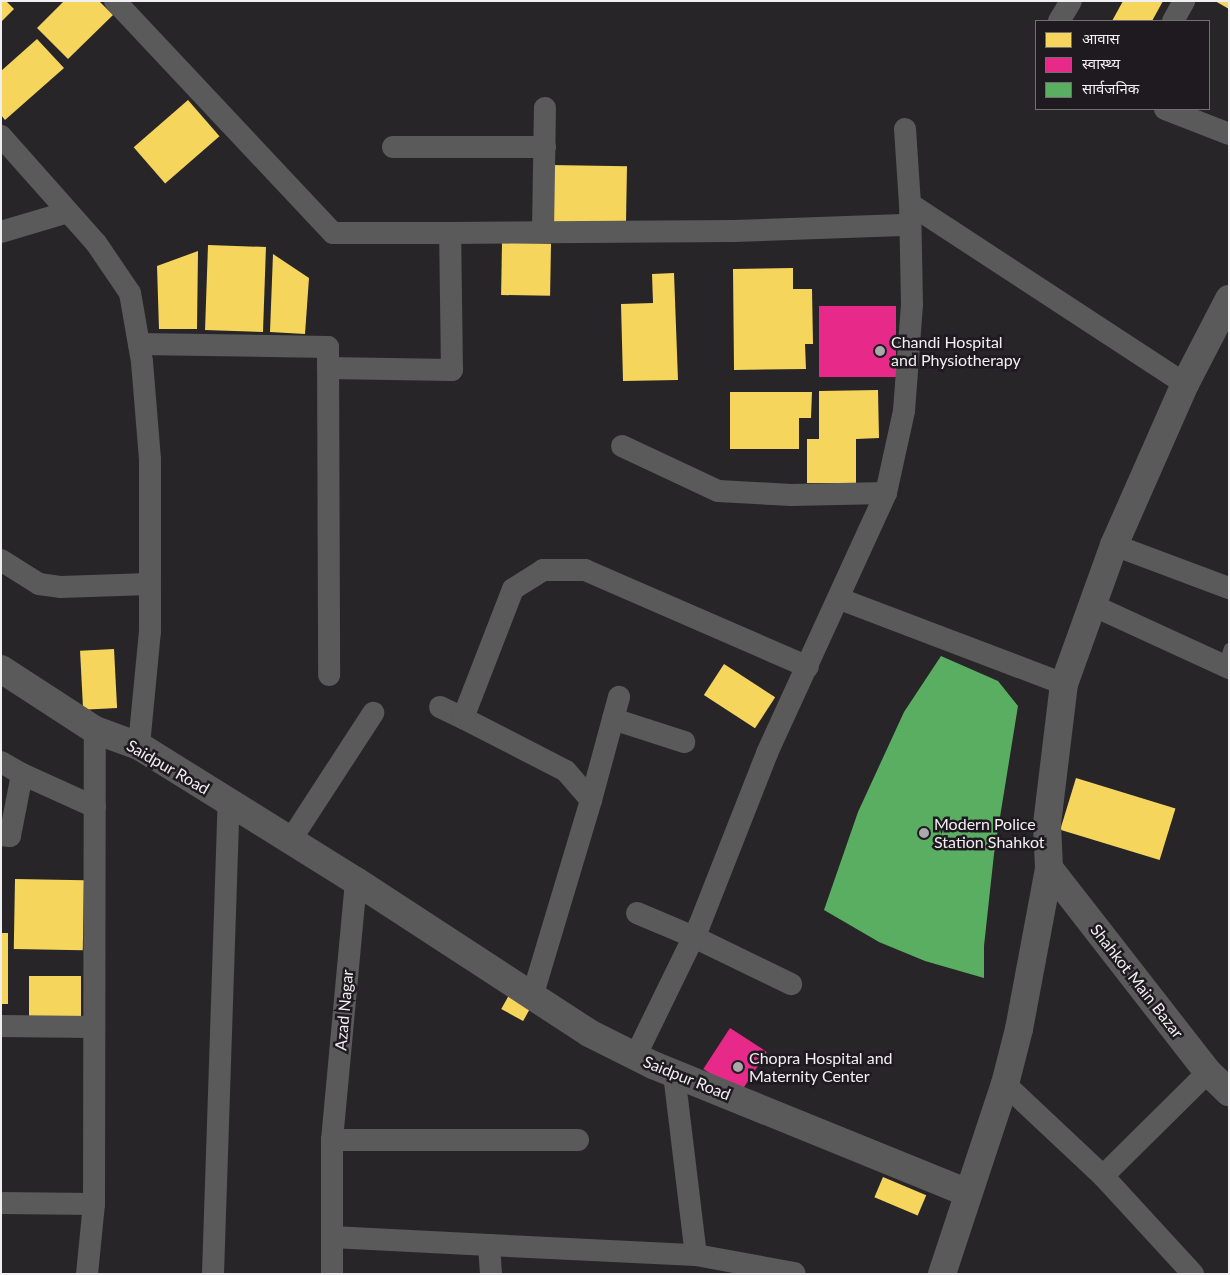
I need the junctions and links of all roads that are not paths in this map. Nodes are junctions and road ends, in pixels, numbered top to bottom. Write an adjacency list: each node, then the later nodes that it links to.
1 (116, 1): 17 (street)
2 (1070, 1): 4 (street)
3 (1184, 1): 5 (street)
4 (1060, 20)
5 (1174, 20)
6 (545, 108): 12 (street)
7 (1168, 110): 9 (street)
8 (906, 129): 14 (street)
9 (1229, 134)
10 (1, 136): 13 (street)
11 (392, 146): 12 (street)
12 (545, 147): 16 (street)
13 (68, 212): 15 (street); 19 (street)
14 (910, 214): 16 (street); 21 (street); 23 (street)
15 (1, 232)
16 (543, 232): 17 (street)
17 (450, 233): 20 (street)
18 (1229, 299): 21 (street)
19 (139, 344): 20 (street); 26 (street)
20 (328, 368): 33 (street)
21 (1185, 384): 24 (street)
22 (622, 446): 23 (street)
23 (886, 493): 28 (street)
24 (1114, 545): 27 (street); 29 (street)
25 (1, 560): 26 (street)
26 (150, 584): 42 (street)
27 (1229, 588)
28 (840, 599): 31 (street); 34 (street)
29 (1092, 605): 30 (street); 34 (street)
30 (1227, 660)
31 (808, 667): 38 (street); 53 (street)
32 (1, 669): 40 (street, Saidpur Road)
33 (330, 675)
34 (1064, 684): 50 (street)
35 (620, 697): 39 (street)
36 (440, 706): 38 (street)
37 (373, 713): 49 (street)
38 (463, 718): 45 (street)
39 (613, 719): 41 (street); 45 (street)
40 (95, 730): 42 (street, Saidpur Road); 47 (street)
41 (684, 742)
42 (139, 746): 46 (street, Saidpur Road)
43 (1, 762): 44 (street)
44 (22, 774): 47 (street); 48 (street)
45 (591, 800): 55 (street)
46 (229, 802): 49 (street, Saidpur Road); 74 (street)
47 (95, 807): 57 (street)
48 (1, 835)
49 (299, 847): 51 (street)
50 (1049, 868): 59 (street, Shahkot Main Bazar); 61 (street)
51 (356, 881): 55 (street, Saidpur Road); 63 (street, Azad Nagar)
52 (636, 914): 53 (street)
53 (694, 937): 54 (street); 58 (street)
54 (791, 984)
55 (532, 997): 58 (street, Saidpur Road)
56 (1, 1026): 57 (street)
57 (93, 1027): 68 (street)
58 (635, 1057): 60 (street, Saidpur Road)
59 (1208, 1072): 62 (street, Shahkot Main Bazar); 65 (street)
60 (674, 1074): 66 (street, Saidpur Road); 71 (street)
61 (1005, 1084): 65 (street); 66 (street)
62 (1229, 1092)
63 (332, 1140): 64 (street); 69 (street, Azad Nagar)
64 (578, 1140)
65 (1103, 1176): 78 (street)
66 (968, 1193): 77 (street)
67 (1, 1203): 68 (street)
68 (94, 1204): 73 (street)
69 (332, 1237): 70 (street); 75 (street, Azad Nagar)
70 (489, 1245): 71 (street); 76 (street)
71 (696, 1255): 72 (street)
72 (794, 1273)
73 (86, 1274)
74 (213, 1274)
75 (332, 1274)
76 (491, 1274)
77 (942, 1274)
78 (1193, 1274)

